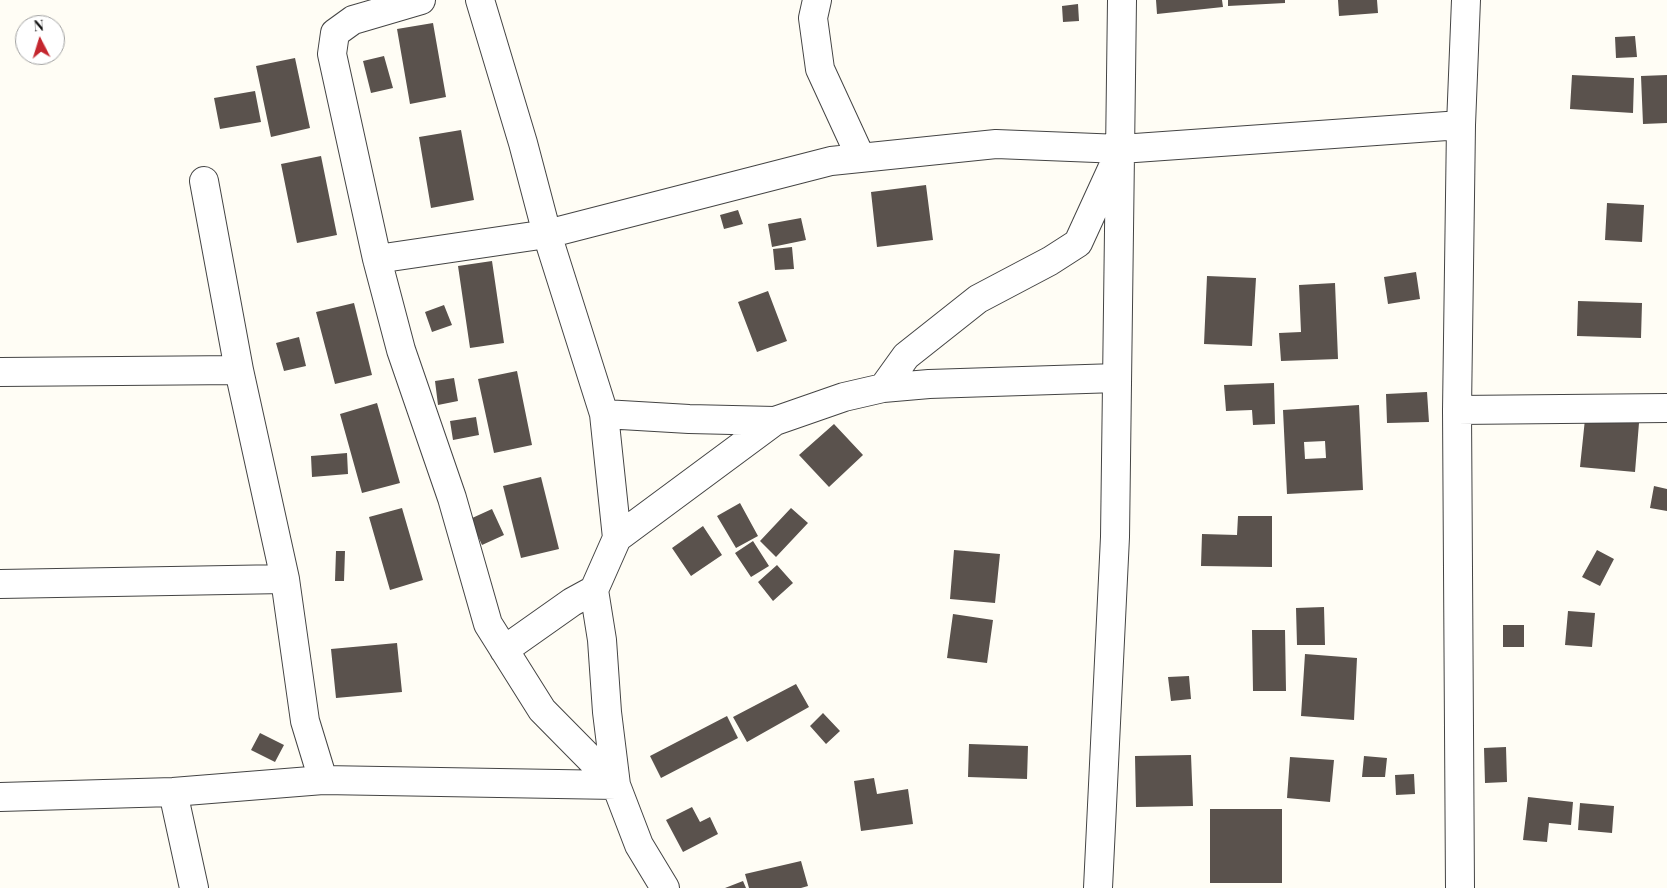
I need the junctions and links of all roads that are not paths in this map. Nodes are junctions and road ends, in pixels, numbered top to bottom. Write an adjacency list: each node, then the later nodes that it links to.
1 (422, 0): 11 (street)
2 (480, 0): 10 (street)
3 (817, 0): 8 (street)
4 (1122, 0): 7 (street)
5 (1466, 0): 6 (street)
6 (1461, 125): 7 (street); 17 (street)
7 (1121, 149): 8 (street); 14 (street); 15 (street)
8 (860, 158): 10 (street)
9 (204, 181): 12 (street)
10 (547, 234): 11 (street); 18 (street)
11 (377, 259): 24 (street)
12 (239, 370): 13 (street); 21 (street)
13 (0, 372)
14 (1118, 378): 15 (street); 31 (street)
15 (882, 388): 19 (street)
16 (1667, 408): 17 (street)
17 (1457, 410): 32 (street)
18 (604, 414): 19 (street); 20 (street)
19 (775, 421): 20 (street)
20 (617, 538): 23 (street)
21 (285, 579): 22 (street); 25 (street)
22 (0, 584)
23 (594, 590): 24 (street); 26 (street)
24 (504, 650): 26 (street)
25 (323, 780): 26 (street); 27 (street)
26 (616, 786): 30 (street)
27 (173, 792): 28 (street); 29 (street)
28 (0, 797)
29 (194, 888)
30 (665, 888)
31 (1098, 888)
32 (1460, 888)

